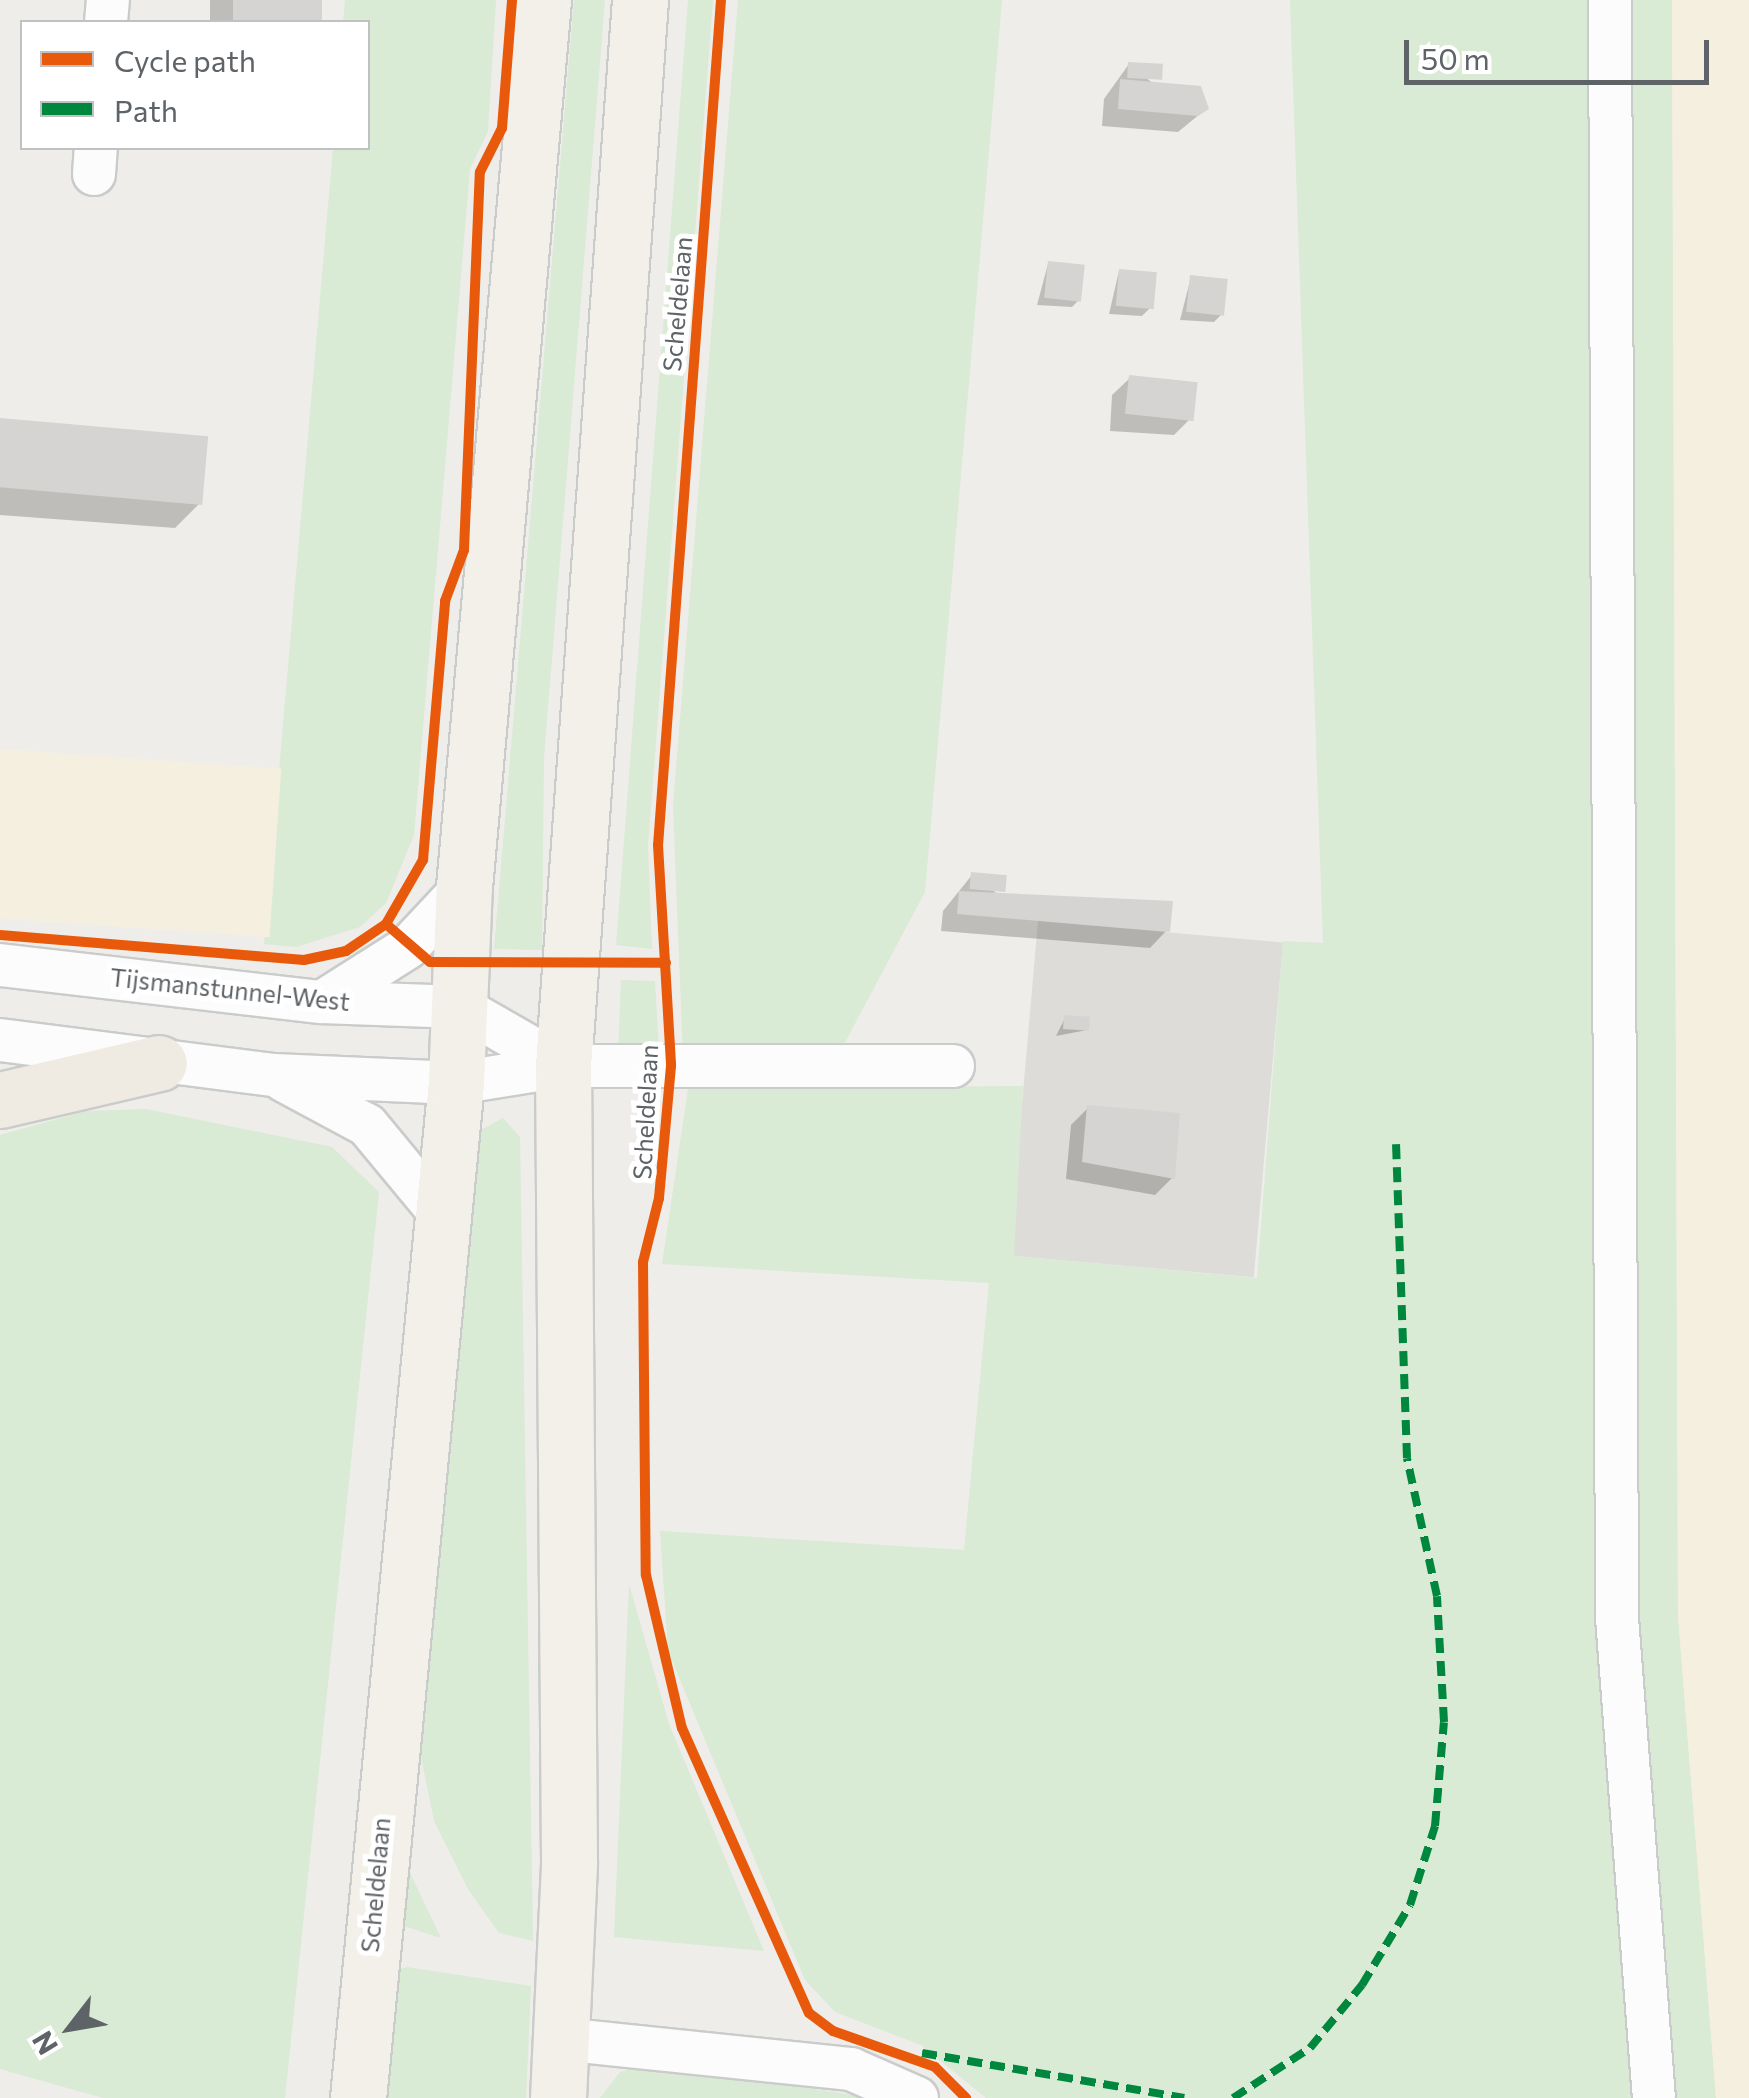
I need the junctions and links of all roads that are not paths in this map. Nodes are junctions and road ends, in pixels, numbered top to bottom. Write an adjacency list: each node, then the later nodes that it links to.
1 (544, 0): 4 (main road, Scheldelaan)
2 (640, 0): 10 (main road)
3 (1610, 0): 20 (street)
4 (464, 887): 6 (street); 7 (main road, Scheldelaan)
5 (0, 965): 6 (street, Tijsmanstunnel-West)
6 (321, 1002): 7 (street, Tijsmanstunnel-West)
7 (460, 1007): 10 (street); 13 (main road, Scheldelaan)
8 (0, 1040): 9 (street)
9 (159, 1063): 12 (street); 14 (highway)
10 (563, 1066): 11 (street); 13 (street); 16 (main road)
11 (953, 1066)
12 (274, 1075): 13 (street); 15 (street)
13 (456, 1083): 15 (main road, Scheldelaan)
14 (0, 1100)
15 (443, 1216): 17 (main road, Scheldelaan)
16 (562, 2038): 18 (main road); 19 (street)
17 (358, 2098)
18 (558, 2098)
19 (917, 2098)
20 (1654, 2098)

